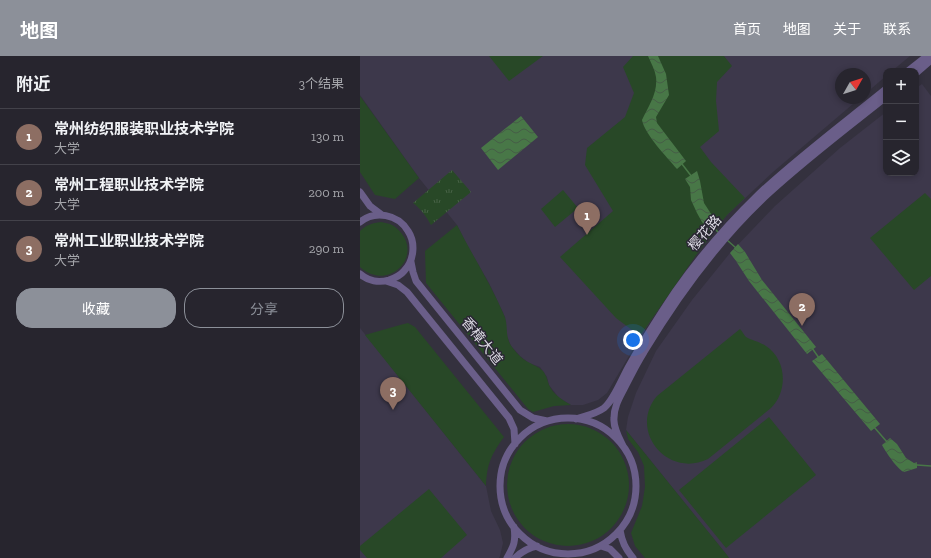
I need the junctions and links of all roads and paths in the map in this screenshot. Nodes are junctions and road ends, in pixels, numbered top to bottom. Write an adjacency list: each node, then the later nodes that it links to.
1 (927, 56): 3 (street)
2 (931, 60): 4 (street)
3 (912, 68)
4 (919, 70)
5 (883, 91): 10 (street, 樱花路)
6 (883, 99): 10 (street, 樱花路)
7 (360, 192): 8 (street)
8 (382, 215): 9 (street); 12 (street)
9 (360, 222)
10 (727, 232): 11 (street, 樱花路)
11 (718, 242): 15 (street, 樱花路); 18 (street, 樱花路)
12 (410, 262): 14 (street); 16 (street, 香樟大道)
13 (360, 274): 14 (street)
14 (386, 281): 17 (street, 香樟大道)
15 (576, 419): 16 (street); 18 (street)
16 (548, 421): 17 (street)
17 (515, 444): 19 (street)
18 (623, 446): 20 (street)
19 (514, 527): 21 (street); 23 (street)
20 (620, 530): 22 (street); 26 (street)
21 (537, 546): 22 (street); 24 (street)
22 (601, 546): 25 (street)
23 (507, 558)
24 (515, 558)
25 (619, 558)
26 (633, 558)

